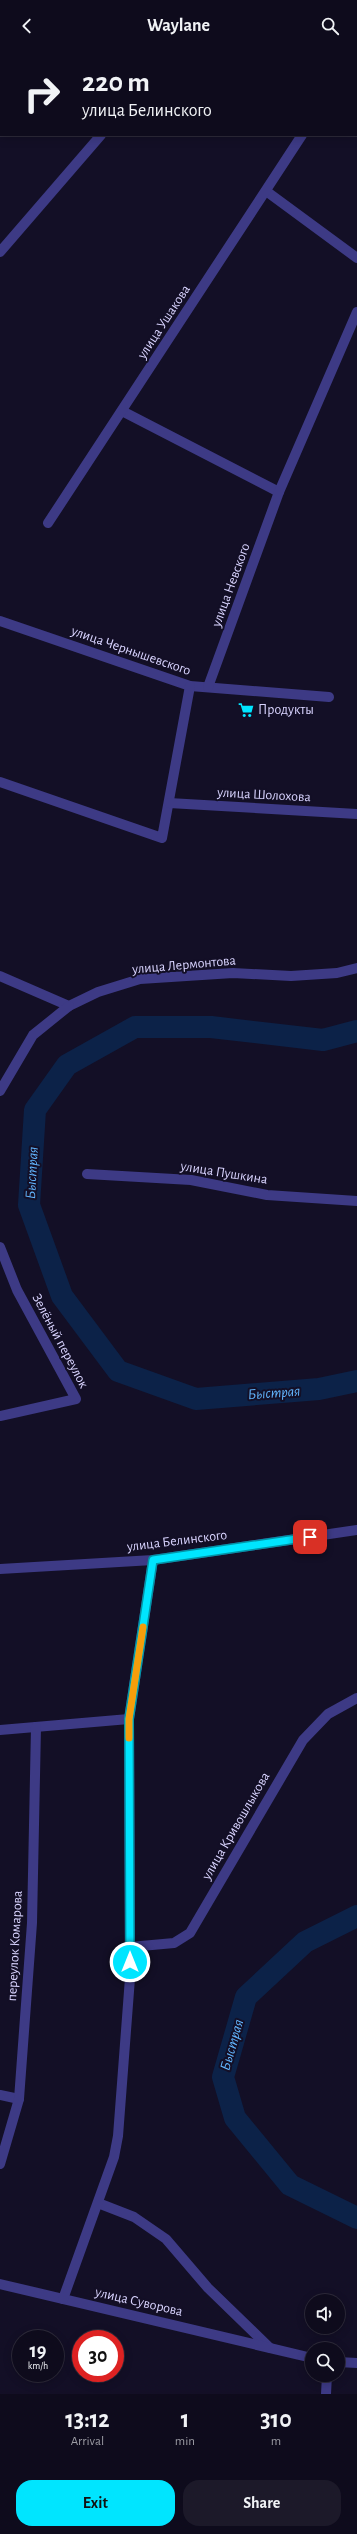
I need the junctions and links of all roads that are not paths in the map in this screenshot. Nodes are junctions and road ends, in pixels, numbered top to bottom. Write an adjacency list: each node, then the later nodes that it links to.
1 (100, 136): 4 (street)
2 (301, 136): 3 (street, улица Ушакова)
3 (266, 191): 5 (street); 7 (street, улица Ушакова)
4 (0, 252)
5 (357, 258)
6 (357, 312): 8 (street, улица Невского)
7 (122, 410): 8 (street); 9 (street, улица Ушакова)
8 (280, 492): 12 (street, улица Невского)
9 (48, 523)
10 (0, 621): 11 (street, улица Чернышевского)
11 (190, 686): 12 (street, улица Чернышевского); 15 (street)
12 (208, 687): 13 (street, улица Чернышевского)
13 (329, 697)
14 (0, 782): 15 (street)
15 (169, 803): 16 (street, улица Шолохова)
16 (357, 814)
17 (357, 968): 19 (street, улица Лермонтова)
18 (0, 976): 19 (street)
19 (69, 1006): 20 (street)
20 (0, 1091)
21 (87, 1174): 22 (street, улица Пушкина)
22 (357, 1201)
23 (0, 1247): 24 (street, Зелёный переулок)
24 (0, 1416)
25 (357, 1530): 26 (street, улица Белинского)
26 (153, 1560): 27 (street, улица Белинского); 29 (street)
27 (0, 1569)
28 (357, 1698): 32 (street, улица Кривошлыкова)
29 (129, 1719): 30 (street); 32 (street)
30 (36, 1727): 31 (street); 34 (street, переулок Комарова)
31 (0, 1730)
32 (130, 1947): 36 (street)
33 (0, 2095): 34 (street)
34 (19, 2099): 35 (street, переулок Комарова)
35 (0, 2164)
36 (98, 2203): 38 (street); 39 (street)
37 (0, 2284): 38 (street, улица Суворова)
38 (63, 2299): 39 (street, улица Суворова)
39 (270, 2348): 40 (street, улица Суворова)
40 (305, 2356)
41 (345, 2362): 42 (street)
42 (357, 2363)
43 (327, 2382): 44 (street)
44 (326, 2394)

